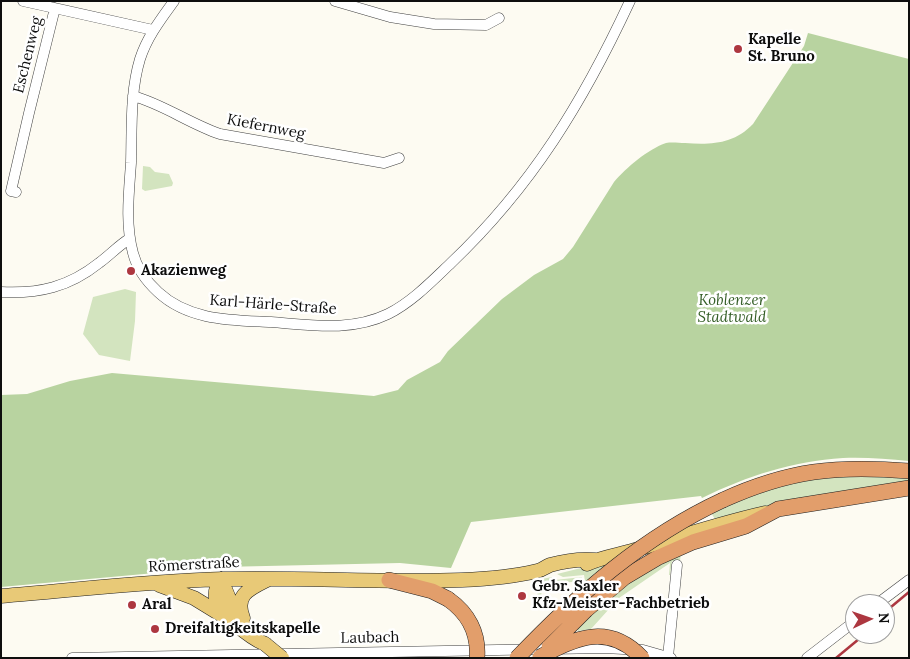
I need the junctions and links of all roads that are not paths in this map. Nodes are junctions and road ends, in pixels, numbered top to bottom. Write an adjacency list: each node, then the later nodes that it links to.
1 (23, 1): 5 (street)
2 (174, 1): 7 (street, Karl-Härle-Straße)
3 (335, 1): 6 (street)
4 (630, 1): 11 (street, Karl-Härle-Straße)
5 (55, 8): 7 (street); 10 (street, Eschenweg)
6 (499, 18)
7 (153, 30): 8 (street, Karl-Härle-Straße)
8 (133, 96): 9 (street, Kiefernweg); 11 (street, Karl-Härle-Straße)
9 (399, 158)
10 (16, 192)
11 (130, 238): 12 (street)
12 (1, 292)
13 (909, 471): 35 (highway, bridge)
14 (909, 488): 15 (highway)
15 (862, 496): 16 (highway); 17 (highway)
16 (909, 497)
17 (778, 509): 21 (main road, Römerstraße); 30 (highway, bridge)
18 (677, 565): 31 (street)
19 (271, 578): 20 (main road, Römerstraße); 21 (main road, Römerstraße); 27 (main road)
20 (221, 579): 23 (main road, Römerstraße); 26 (main road); 27 (main road)
21 (389, 580): 34 (highway, bridge)
22 (909, 580): 24 (street)
23 (154, 583): 25 (main road, Römerstraße); 26 (main road)
24 (891, 594)
25 (1, 596)
26 (230, 618): 29 (main road)
27 (246, 626): 29 (main road)
28 (845, 629): 37 (street)
29 (265, 644): 33 (main road, bridge)
30 (539, 657): 36 (highway, bridge)
31 (669, 657): 32 (street, Laubach)
32 (72, 658)
33 (282, 658)
34 (478, 658)
35 (517, 658)
36 (642, 658)
37 (807, 658)

